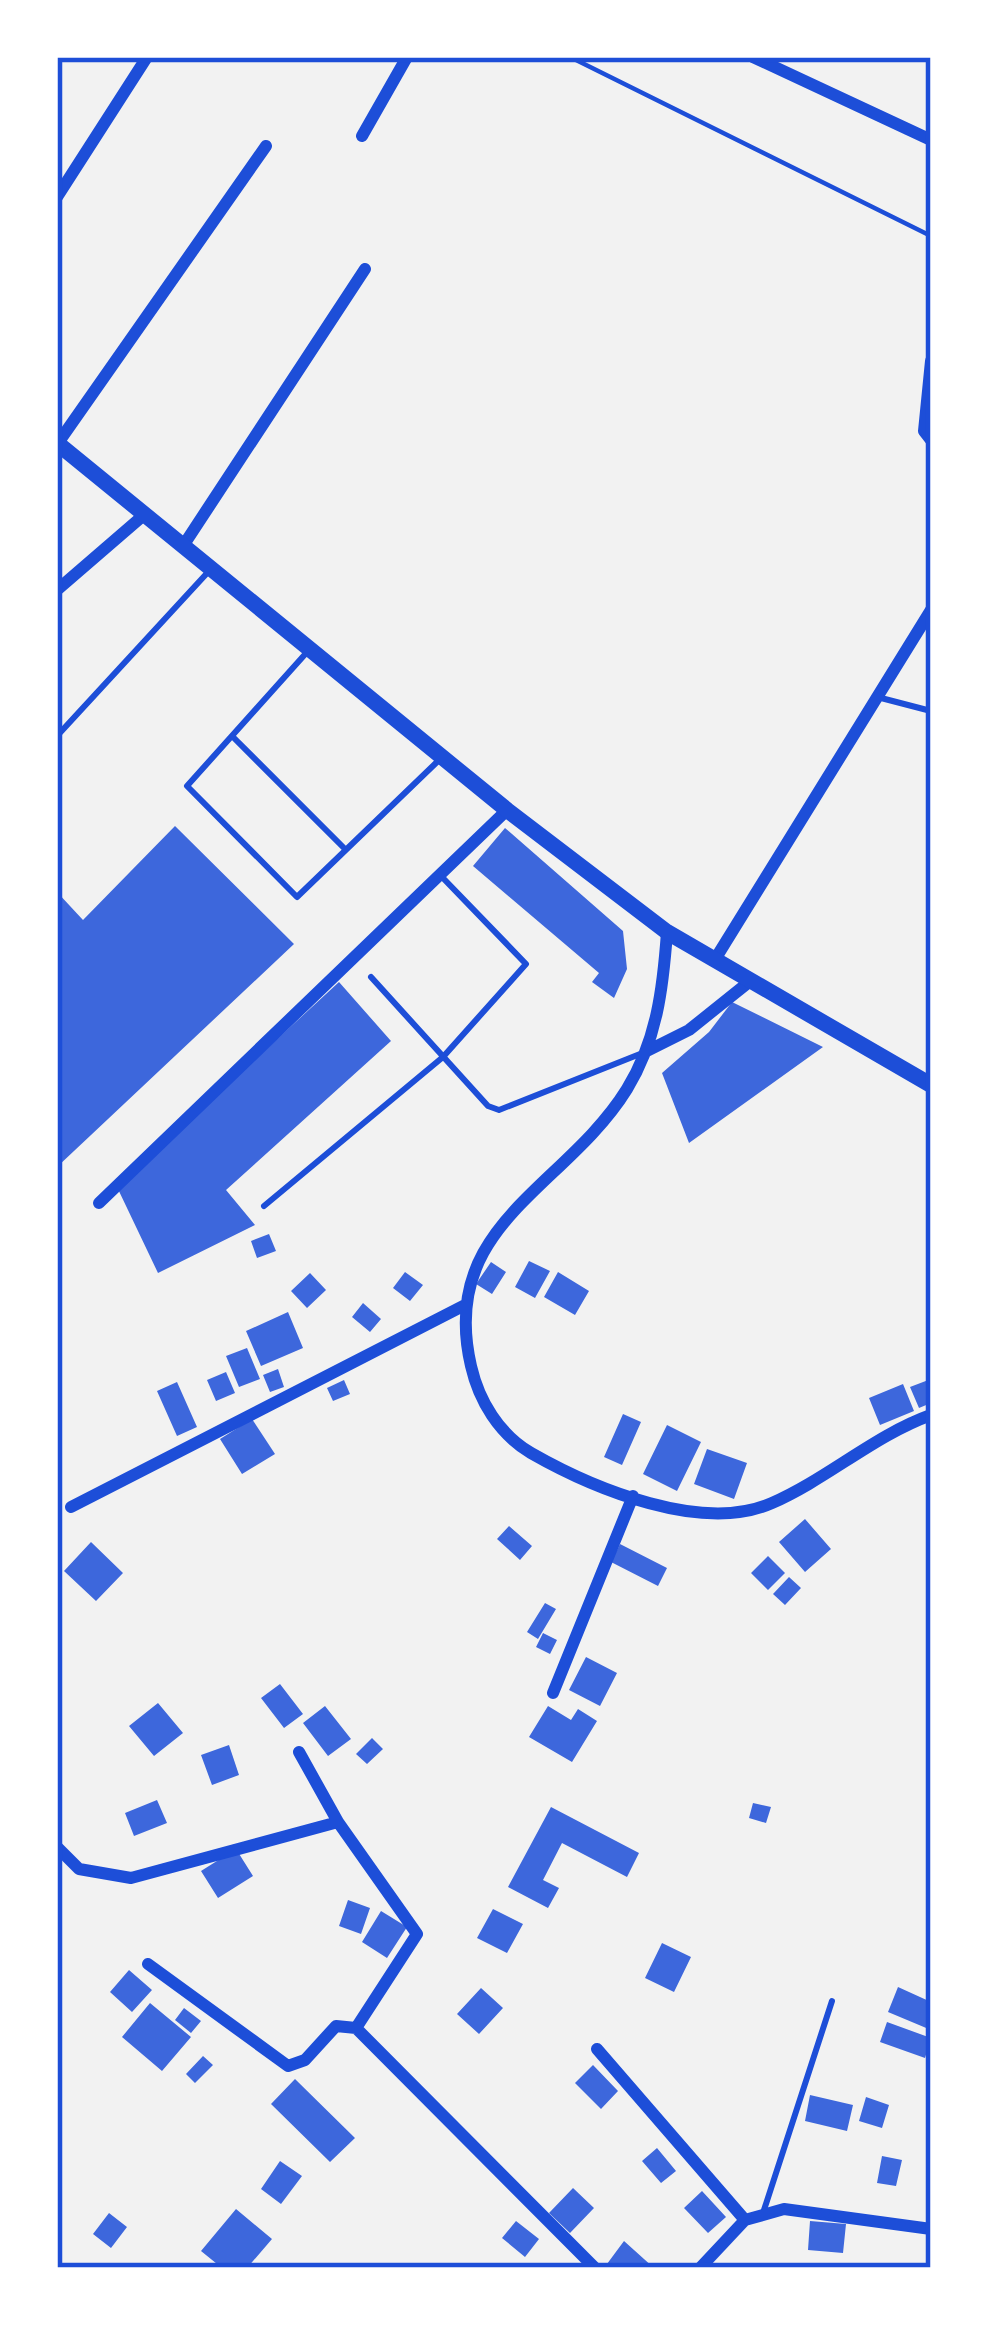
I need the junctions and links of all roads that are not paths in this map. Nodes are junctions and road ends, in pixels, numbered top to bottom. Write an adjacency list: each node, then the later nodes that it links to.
1 (147, 57): 7 (street)
2 (407, 57): 4 (street)
3 (753, 57): 5 (street)
4 (362, 136)
5 (931, 140)
6 (266, 146): 11 (street)
7 (57, 196)
8 (365, 269): 13 (street)
9 (931, 361): 10 (street)
10 (931, 440)
11 (57, 443): 12 (main road)
12 (145, 514): 13 (main road); 15 (street)
13 (185, 543): 14 (main road)
14 (212, 568): 17 (main road); 20 (lane)
15 (57, 590)
16 (931, 610): 18 (street)
17 (310, 649): 21 (lane); 22 (main road)
18 (878, 697): 19 (lane); 27 (street)
19 (931, 711)
20 (57, 736)
21 (232, 736): 24 (lane); 24 (lane)
22 (442, 757): 23 (main road); 24 (lane)
23 (507, 811): 25 (street); 26 (main road)
24 (346, 850)
25 (440, 874): 31 (lane); 33 (street)
26 (667, 932): 27 (main road); 30 (street)
27 (714, 961): 29 (main road)
28 (371, 977): 31 (lane)
29 (749, 982): 30 (street); 32 (main road)
30 (646, 1051): 31 (lane); 35 (street)
31 (443, 1057): 34 (lane)
32 (931, 1085)
33 (99, 1203)
34 (264, 1206)
35 (465, 1305): 37 (street); 38 (street)
36 (931, 1415): 37 (street)
37 (633, 1496): 39 (street)
38 (71, 1507)
39 (553, 1693)
40 (299, 1752): 41 (street)
41 (338, 1822): 42 (street); 45 (street)
42 (57, 1847)
43 (148, 1964): 45 (street)
44 (832, 2001): 47 (lane)
45 (356, 2028): 50 (street)
46 (597, 2049): 48 (street)
47 (763, 2213): 48 (street); 49 (street)
48 (745, 2220): 51 (street)
49 (931, 2228)
50 (595, 2268)
51 (700, 2268)

